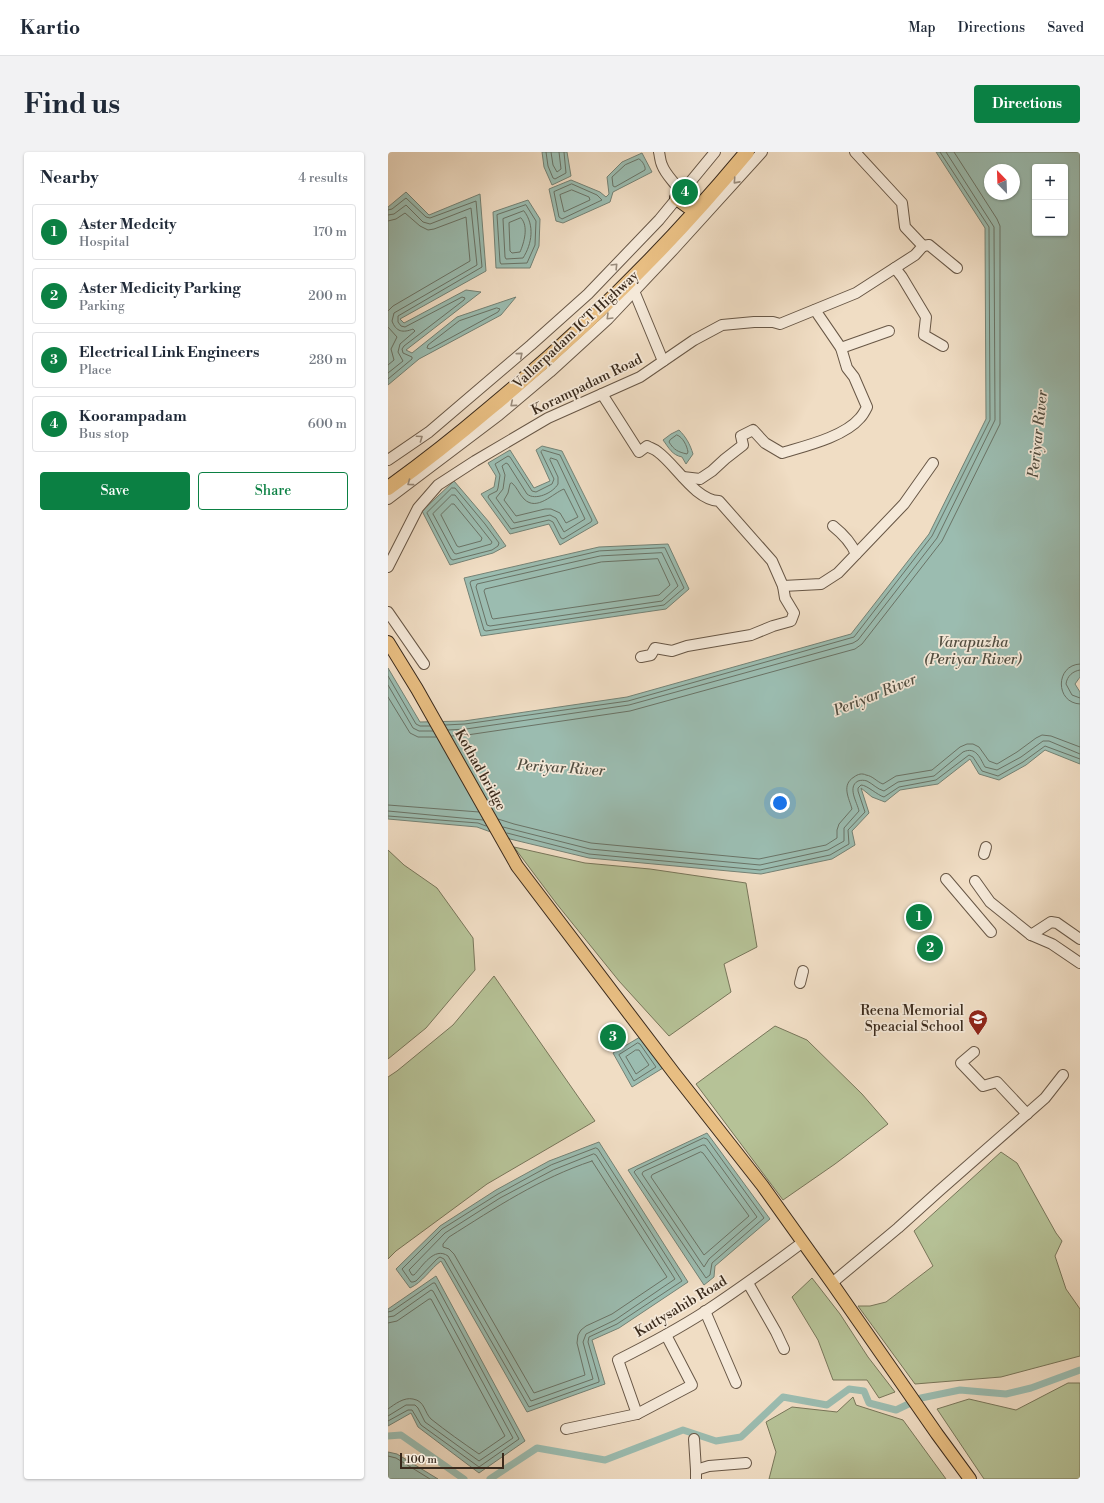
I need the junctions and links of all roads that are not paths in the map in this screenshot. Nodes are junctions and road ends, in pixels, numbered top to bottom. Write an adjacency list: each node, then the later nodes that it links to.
1 (659, 152): 7 (street)
2 (715, 152): 7 (street)
3 (734, 152): 7 (highway, Vallarpadam ICT Highway)
4 (747, 152): 8 (highway, Vallarpadam ICT Highway)
5 (762, 152): 8 (street, one-way to 8)
6 (855, 152): 9 (street)
7 (682, 199): 18 (highway, Vallarpadam ICT Highway); 20 (street, one-way to 7)
8 (688, 227): 12 (street); 18 (highway, Vallarpadam ICT Highway)
9 (923, 246): 10 (street, Korampadam Road); 11 (street)
10 (895, 268): 13 (street, Korampadam Road); 15 (street)
11 (957, 268)
12 (634, 291): 17 (street); 25 (street, one-way to 25)
13 (815, 310): 16 (street); 17 (street, Korampadam Road)
14 (889, 331): 16 (street)
15 (943, 346)
16 (841, 348): 23 (street)
17 (663, 361): 19 (street, Korampadam Road)
18 (522, 376): 22 (highway, Vallarpadam ICT Highway); 24 (highway, Vallarpadam ICT Highway)
19 (602, 394): 23 (street); 28 (street, Korampadam Road)
20 (388, 460)
21 (933, 463): 27 (street)
22 (388, 476)
23 (683, 477): 29 (street)
24 (388, 488)
25 (388, 499)
26 (833, 526): 27 (street)
27 (856, 554): 29 (street)
28 (388, 567)
29 (783, 586): 32 (street)
30 (388, 612): 33 (street)
31 (388, 642): 45 (main road, Kothad bridge)
32 (641, 657)
33 (424, 664)
34 (946, 879): 36 (street)
35 (975, 881): 37 (street)
36 (991, 932)
37 (1031, 935): 38 (street); 39 (street)
38 (1080, 939)
39 (1080, 963)
40 (803, 971): 41 (street)
41 (800, 983)
42 (974, 1052): 44 (street)
43 (1063, 1075): 44 (street)
44 (1027, 1114): 47 (street)
45 (803, 1242): 46 (street, Kuttysahib Road); 47 (main road, Kothad bridge)
46 (748, 1283): 48 (street, Kuttysahib Road); 50 (street)
47 (832, 1283): 57 (main road, Kothad bridge)
48 (705, 1311): 49 (street, Kuttysahib Road); 51 (street)
49 (666, 1335): 52 (street, Kuttysahib Road); 52 (street)
50 (784, 1349)
51 (736, 1383)
52 (637, 1414): 53 (street)
53 (566, 1429)
54 (694, 1439): 56 (street)
55 (746, 1463): 56 (street)
56 (696, 1475)
57 (970, 1479)

